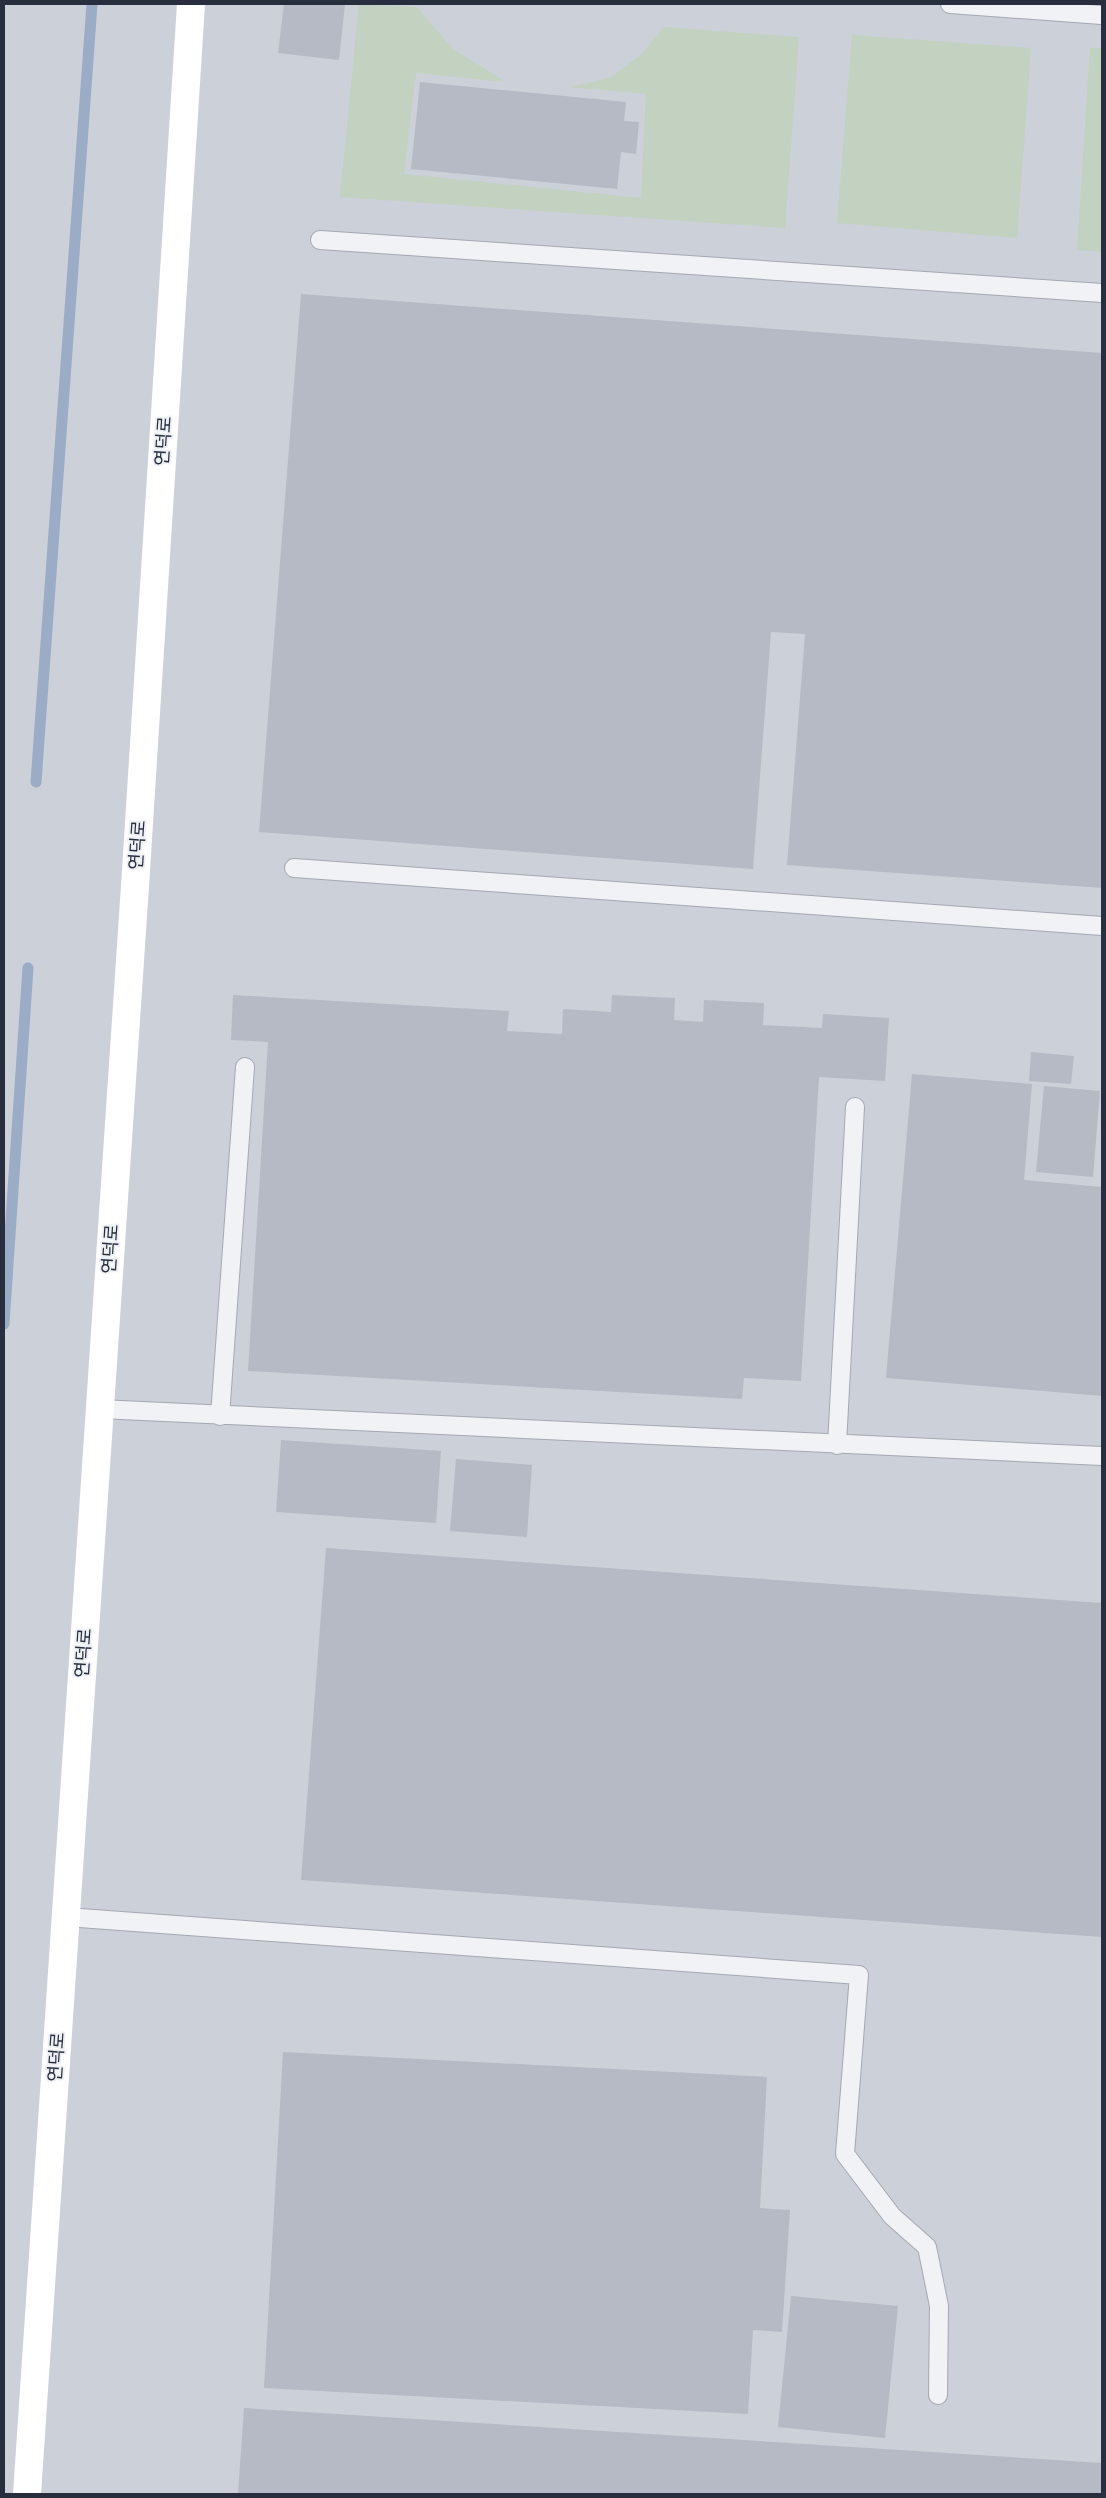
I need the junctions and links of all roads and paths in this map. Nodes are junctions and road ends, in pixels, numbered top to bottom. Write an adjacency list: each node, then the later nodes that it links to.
1 (191, 4): 10 (street, 연덕로)
2 (950, 4): 3 (lane)
3 (1102, 15)
4 (320, 240): 5 (lane)
5 (1102, 293)
6 (294, 868): 7 (lane)
7 (1102, 926)
8 (246, 1067): 11 (lane)
9 (855, 1107): 12 (lane)
10 (99, 1409): 11 (lane); 14 (street, 연덕로)
11 (220, 1416): 12 (lane)
12 (837, 1444): 13 (lane)
13 (1102, 1456)
14 (66, 1917): 15 (lane); 16 (street, 연덕로)
15 (938, 2395)
16 (27, 2494)

